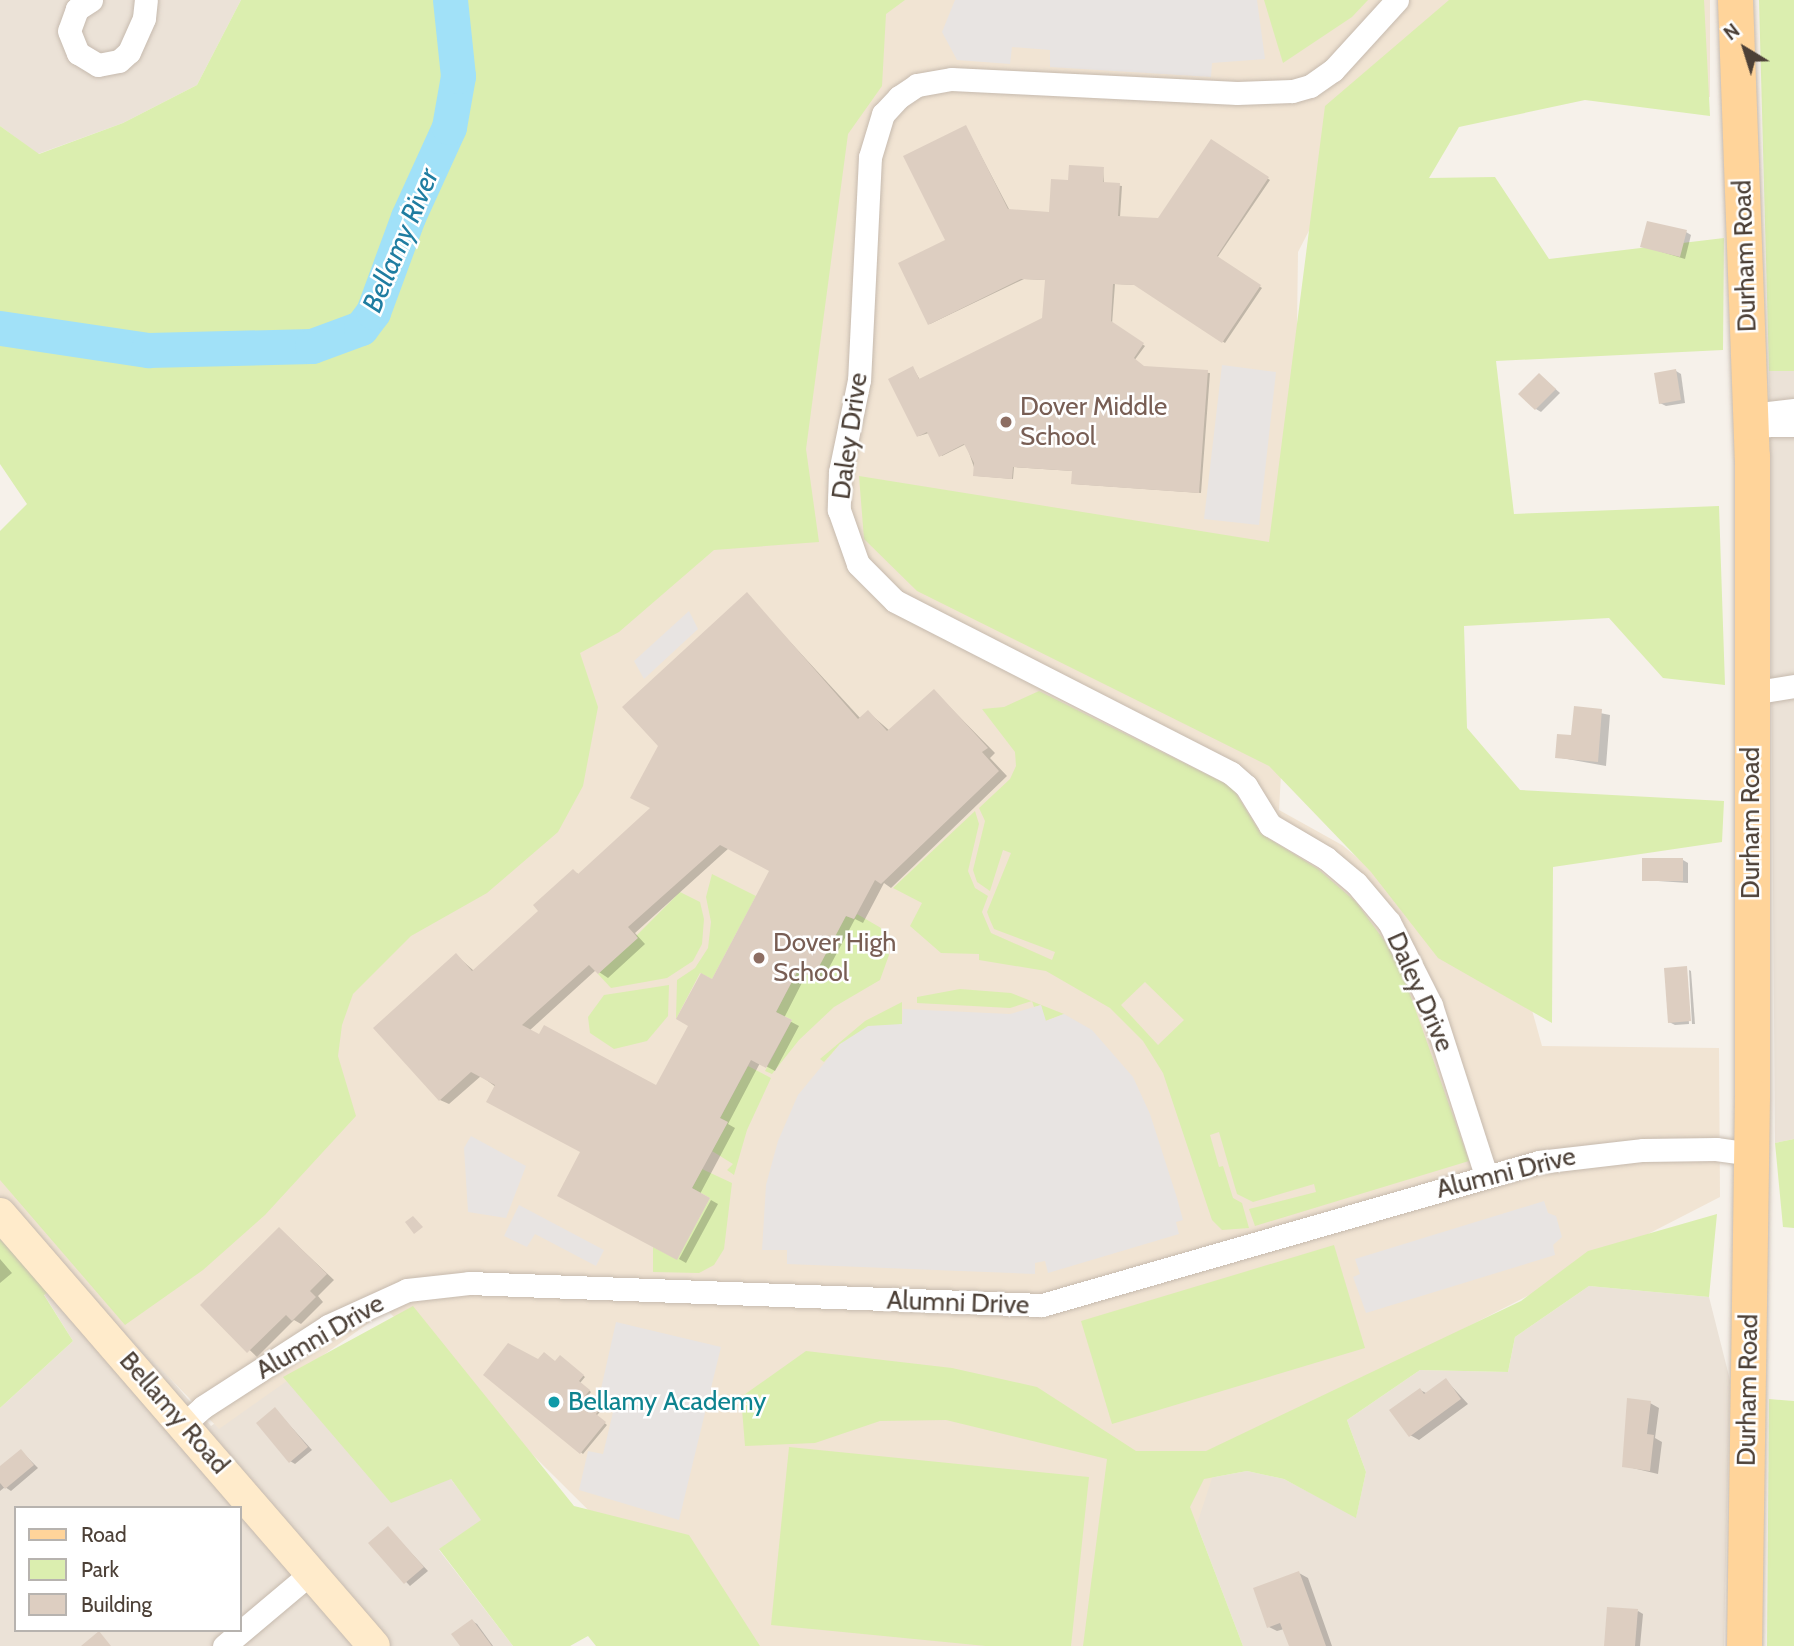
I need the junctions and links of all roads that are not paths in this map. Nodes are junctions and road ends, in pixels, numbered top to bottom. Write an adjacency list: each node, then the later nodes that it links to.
1 (91, 0): 2 (street)
2 (146, 0)
3 (1397, 0): 11 (street, Daley Drive)
4 (1735, 0): 6 (main road, Durham Road)
5 (1794, 410): 6 (street)
6 (1751, 415): 7 (street); 9 (main road, Durham Road)
7 (1794, 425)
8 (1794, 686): 9 (street)
9 (1751, 693): 10 (main road, Durham Road)
10 (1751, 1154): 11 (street, Alumni Drive); 19 (main road, Durham Road)
11 (1486, 1175): 13 (street, Alumni Drive)
12 (0, 1214): 13 (street, Bellamy Road)
13 (183, 1425): 14 (street, Bellamy Road)
14 (312, 1572): 15 (street); 18 (street, Bellamy Road)
15 (242, 1631)
16 (241, 1632): 17 (street)
17 (224, 1646)
18 (374, 1646)
19 (1744, 1646)

